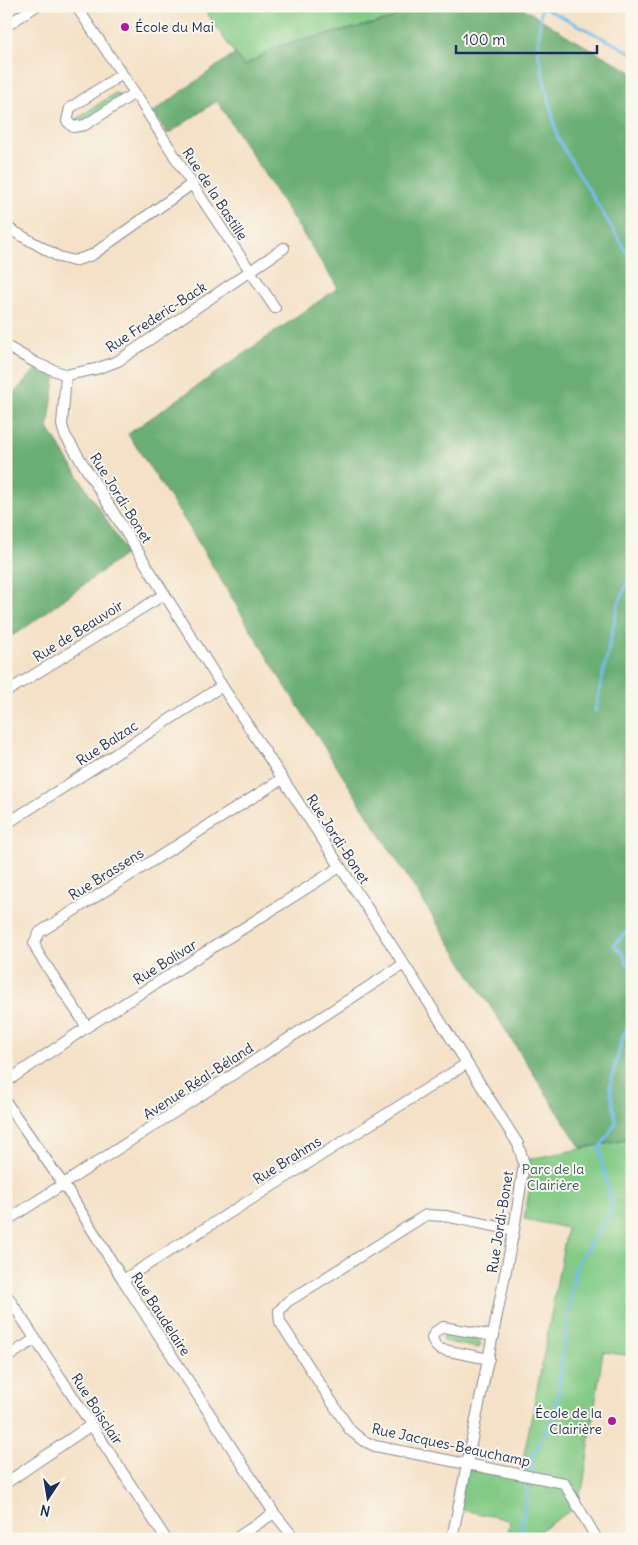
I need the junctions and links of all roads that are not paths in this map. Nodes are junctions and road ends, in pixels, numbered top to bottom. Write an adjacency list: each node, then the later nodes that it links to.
1 (36, 6): 3 (street)
2 (76, 6): 4 (street, Rue de la Bastille)
3 (6, 26)
4 (122, 74): 5 (street, Rue de la Bastille); 5 (street)
5 (135, 93): 6 (street, Rue de la Bastille)
6 (192, 184): 7 (street); 9 (street, Rue de la Bastille)
7 (6, 227)
8 (284, 248): 9 (street, Rue Frederic-Back)
9 (250, 272): 10 (street, Rue de la Bastille); 12 (street, Rue Frederic-Back)
10 (275, 308)
11 (6, 346): 12 (street)
12 (66, 375): 13 (street, Rue Jordi-Bonet)
13 (165, 594): 14 (street, Rue Jordi-Bonet); 15 (street, Rue de Beauvoir)
14 (222, 686): 16 (street, Rue Jordi-Bonet); 17 (street, Rue Balzac)
15 (6, 692)
16 (282, 778): 18 (street, Rue Jordi-Bonet); 20 (street, Rue Brassens)
17 (6, 824)
18 (340, 867): 19 (street, Rue Jordi-Bonet); 20 (street, Rue Bolivar)
19 (404, 964): 21 (street, Rue Jordi-Bonet); 24 (street, Avenue Réal-Béland)
20 (87, 1027): 22 (street, Rue Bolivar)
21 (466, 1064): 26 (street, Rue Jordi-Bonet); 27 (street, Rue Brahms)
22 (6, 1082)
23 (6, 1102): 24 (street, Rue Baudelaire)
24 (62, 1184): 25 (street, Avenue Réal-Béland); 27 (street, Rue Baudelaire)
25 (6, 1221)
26 (514, 1230): 29 (street, Rue Jordi-Bonet); 34 (street, Rue Jacques-Beauchamp)
27 (123, 1280): 36 (street, Rue Baudelaire)
28 (6, 1294): 30 (street, Rue Boisclair)
29 (494, 1336): 32 (street, Rue Jordi-Bonet); 32 (street)
30 (35, 1339): 31 (street); 33 (street, Rue Boisclair)
31 (6, 1358)
32 (489, 1359): 34 (street, Rue Jordi-Bonet)
33 (91, 1425): 35 (street); 37 (street, Rue Boisclair)
34 (467, 1464): 40 (street, Rue Jordi-Bonet); 41 (street, Rue Jacques-Beauchamp)
35 (6, 1484)
36 (274, 1513): 38 (street); 39 (street, Rue Baudelaire)
37 (166, 1539)
38 (235, 1539)
39 (295, 1539)
40 (452, 1539)
41 (597, 1539)

